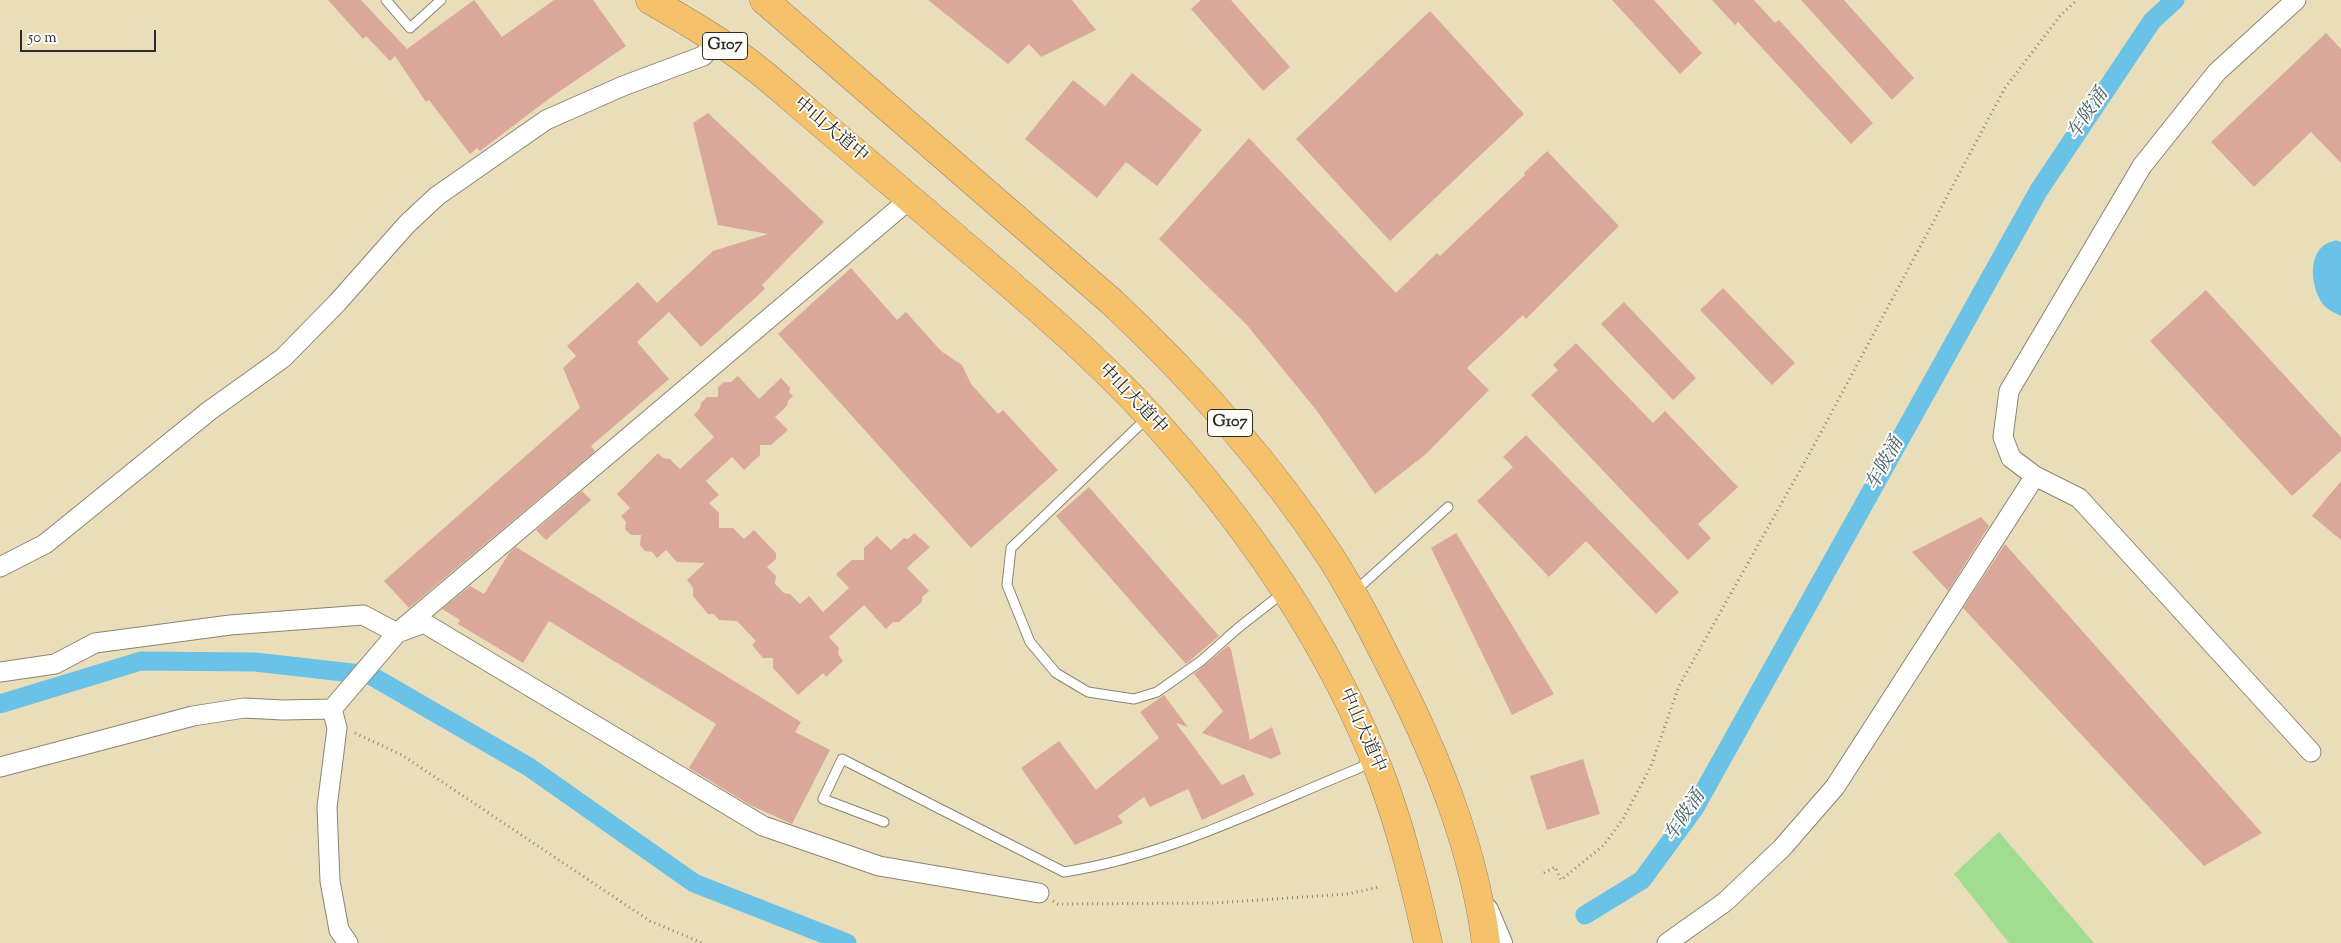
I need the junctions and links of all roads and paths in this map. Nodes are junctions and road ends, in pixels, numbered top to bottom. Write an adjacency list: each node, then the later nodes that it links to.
1 (386, 0): 2 (lane)
2 (441, 0)
3 (650, 0): 7 (highway, 中山大道中 / G107)
4 (764, 0): 14 (highway, G107)
5 (2077, 0): 22 (path)
6 (2296, 0): 10 (street)
7 (716, 40): 8 (highway, 中山大道中 / G107); 12 (street)
8 (910, 199): 9 (highway, 中山大道中 / G107); 15 (street)
9 (1149, 416): 13 (highway, 中山大道中 / G107); 13 (lane)
10 (2035, 476): 18 (street); 31 (street)
11 (1448, 507): 14 (lane)
12 (0, 567)
13 (1286, 591): 19 (highway, 中山大道中 / G107)
14 (1352, 593): 25 (highway, G107)
15 (397, 633): 16 (street); 17 (street); 24 (street)
16 (0, 672)
17 (332, 709): 20 (street); 26 (street); 27 (path)
18 (2311, 752)
19 (1375, 759): 21 (lane); 28 (highway, 中山大道中 / G107)
20 (0, 766)
21 (884, 822)
22 (1544, 873)
23 (1379, 887): 24 (path)
24 (1039, 894)
25 (1480, 896): 29 (highway); 30 (street)
26 (348, 943)
27 (702, 943)
28 (1428, 943)
29 (1486, 943)
30 (1501, 943)
31 (1667, 943)

